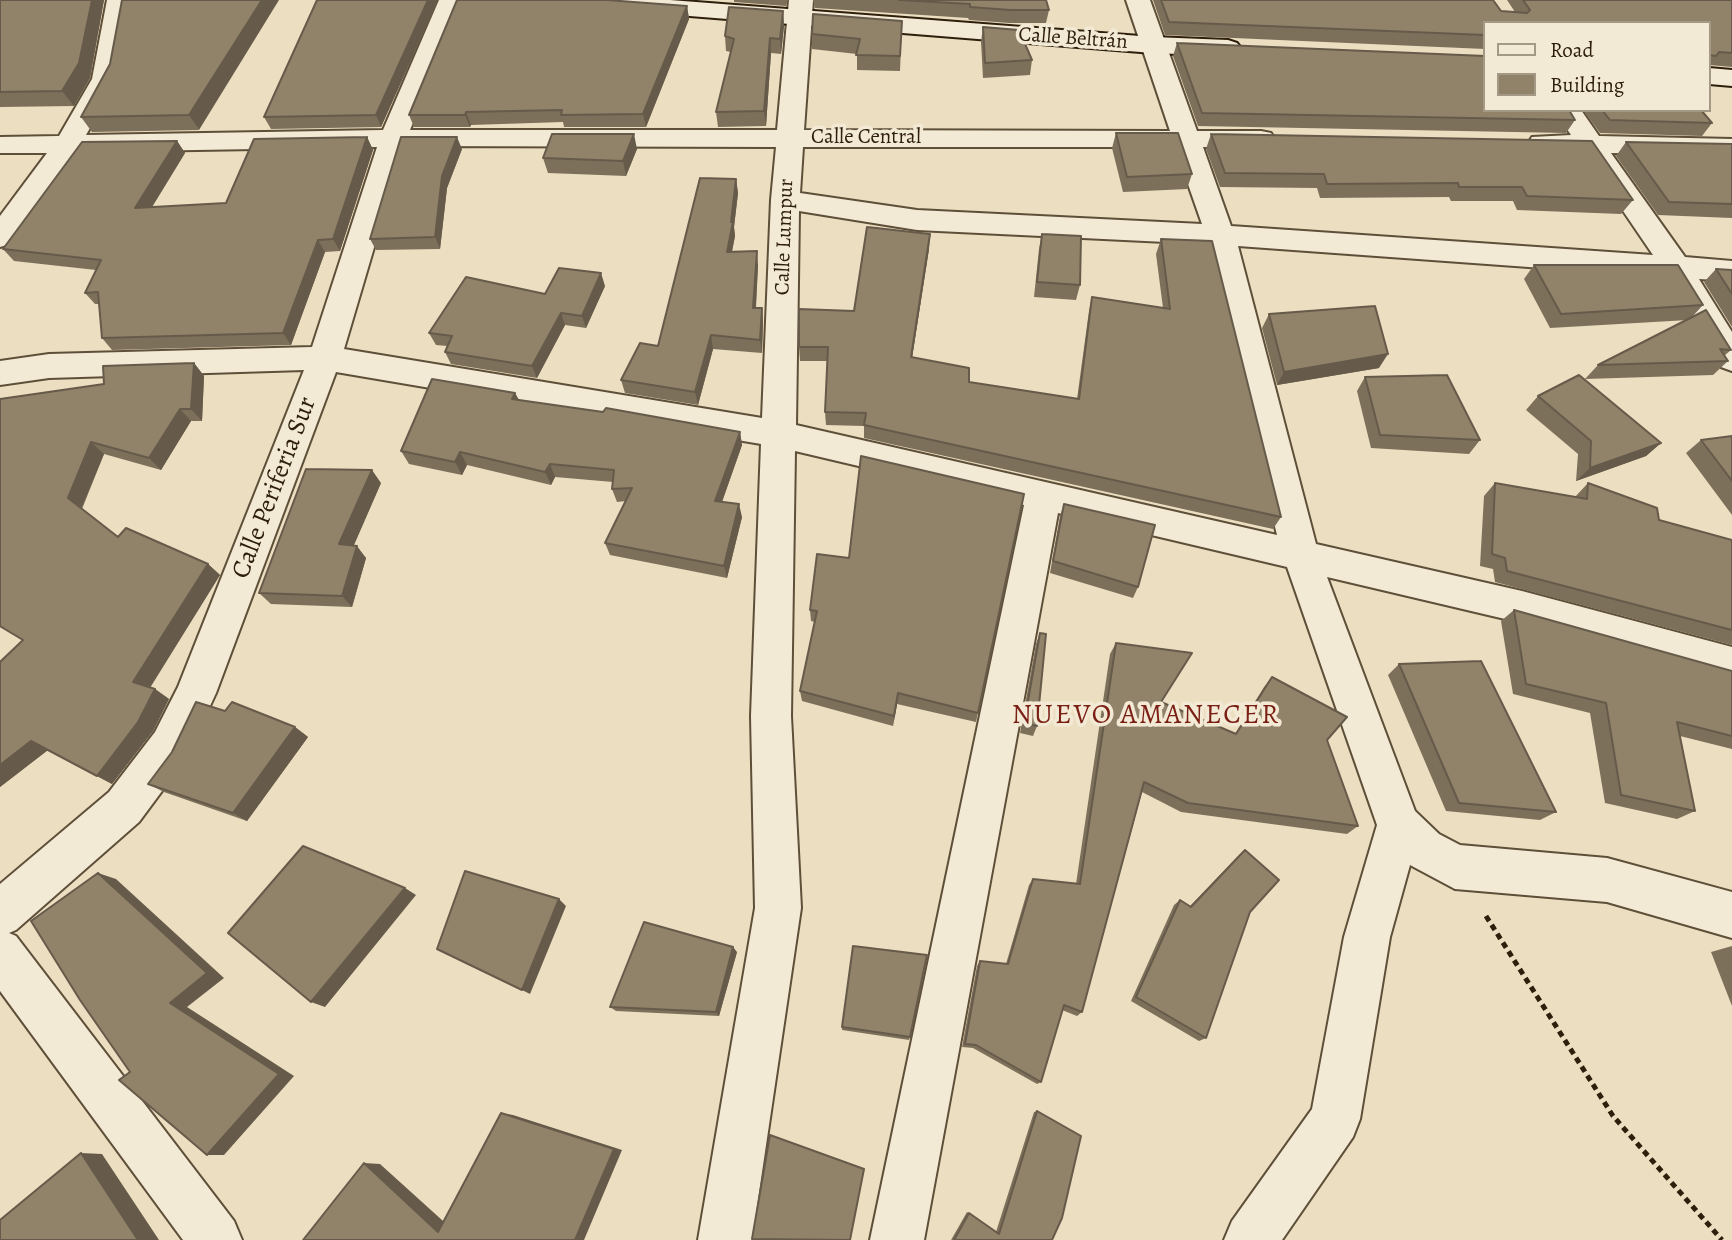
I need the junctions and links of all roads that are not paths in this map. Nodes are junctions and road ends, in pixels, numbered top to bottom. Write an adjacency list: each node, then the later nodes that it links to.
1 (119, 0): 18 (street)
2 (451, 0): 11 (street, Calle Periferia Sur)
3 (578, 0): 5 (street, Calle Beltrán)
4 (1138, 0): 6 (street)
5 (800, 9): 6 (street, Calle Beltrán); 12 (street, Calle Lumpur)
6 (1153, 45): 7 (street, Calle Beltrán); 13 (street)
7 (1250, 49)
8 (1711, 76): 9 (street)
9 (1732, 78)
10 (1568, 112): 16 (street)
11 (393, 138): 12 (street, Calle Central); 18 (street, Calle Central); 25 (street, Calle Periferia Sur)
12 (788, 138): 13 (street, Calle Central); 20 (street, Calle Lumpur)
13 (1187, 138): 14 (street, Calle Central); 21 (street)
14 (1284, 139)
15 (1519, 143): 16 (street)
16 (1588, 144): 19 (street); 23 (street)
17 (0, 145): 18 (street, Calle Central)
18 (66, 145): 22 (street)
19 (1732, 147)
20 (785, 200): 21 (street); 28 (street, Calle Lumpur)
21 (1220, 235): 23 (street); 30 (street)
22 (0, 237)
23 (1677, 268): 24 (street); 26 (street)
24 (1732, 271)
25 (324, 358): 27 (street); 28 (street); 33 (street, Calle Periferia Sur)
26 (1732, 359)
27 (0, 373)
28 (780, 434): 29 (street); 37 (street, Calle Lumpur)
29 (1044, 495): 30 (street); 38 (street)
30 (1301, 556): 31 (street); 32 (street)
31 (1732, 665)
32 (1399, 825): 34 (street); 39 (street)
33 (0, 914)
34 (1732, 915)
35 (0, 952): 36 (street)
36 (215, 1240)
37 (725, 1240)
38 (897, 1240)
39 (1251, 1240)

